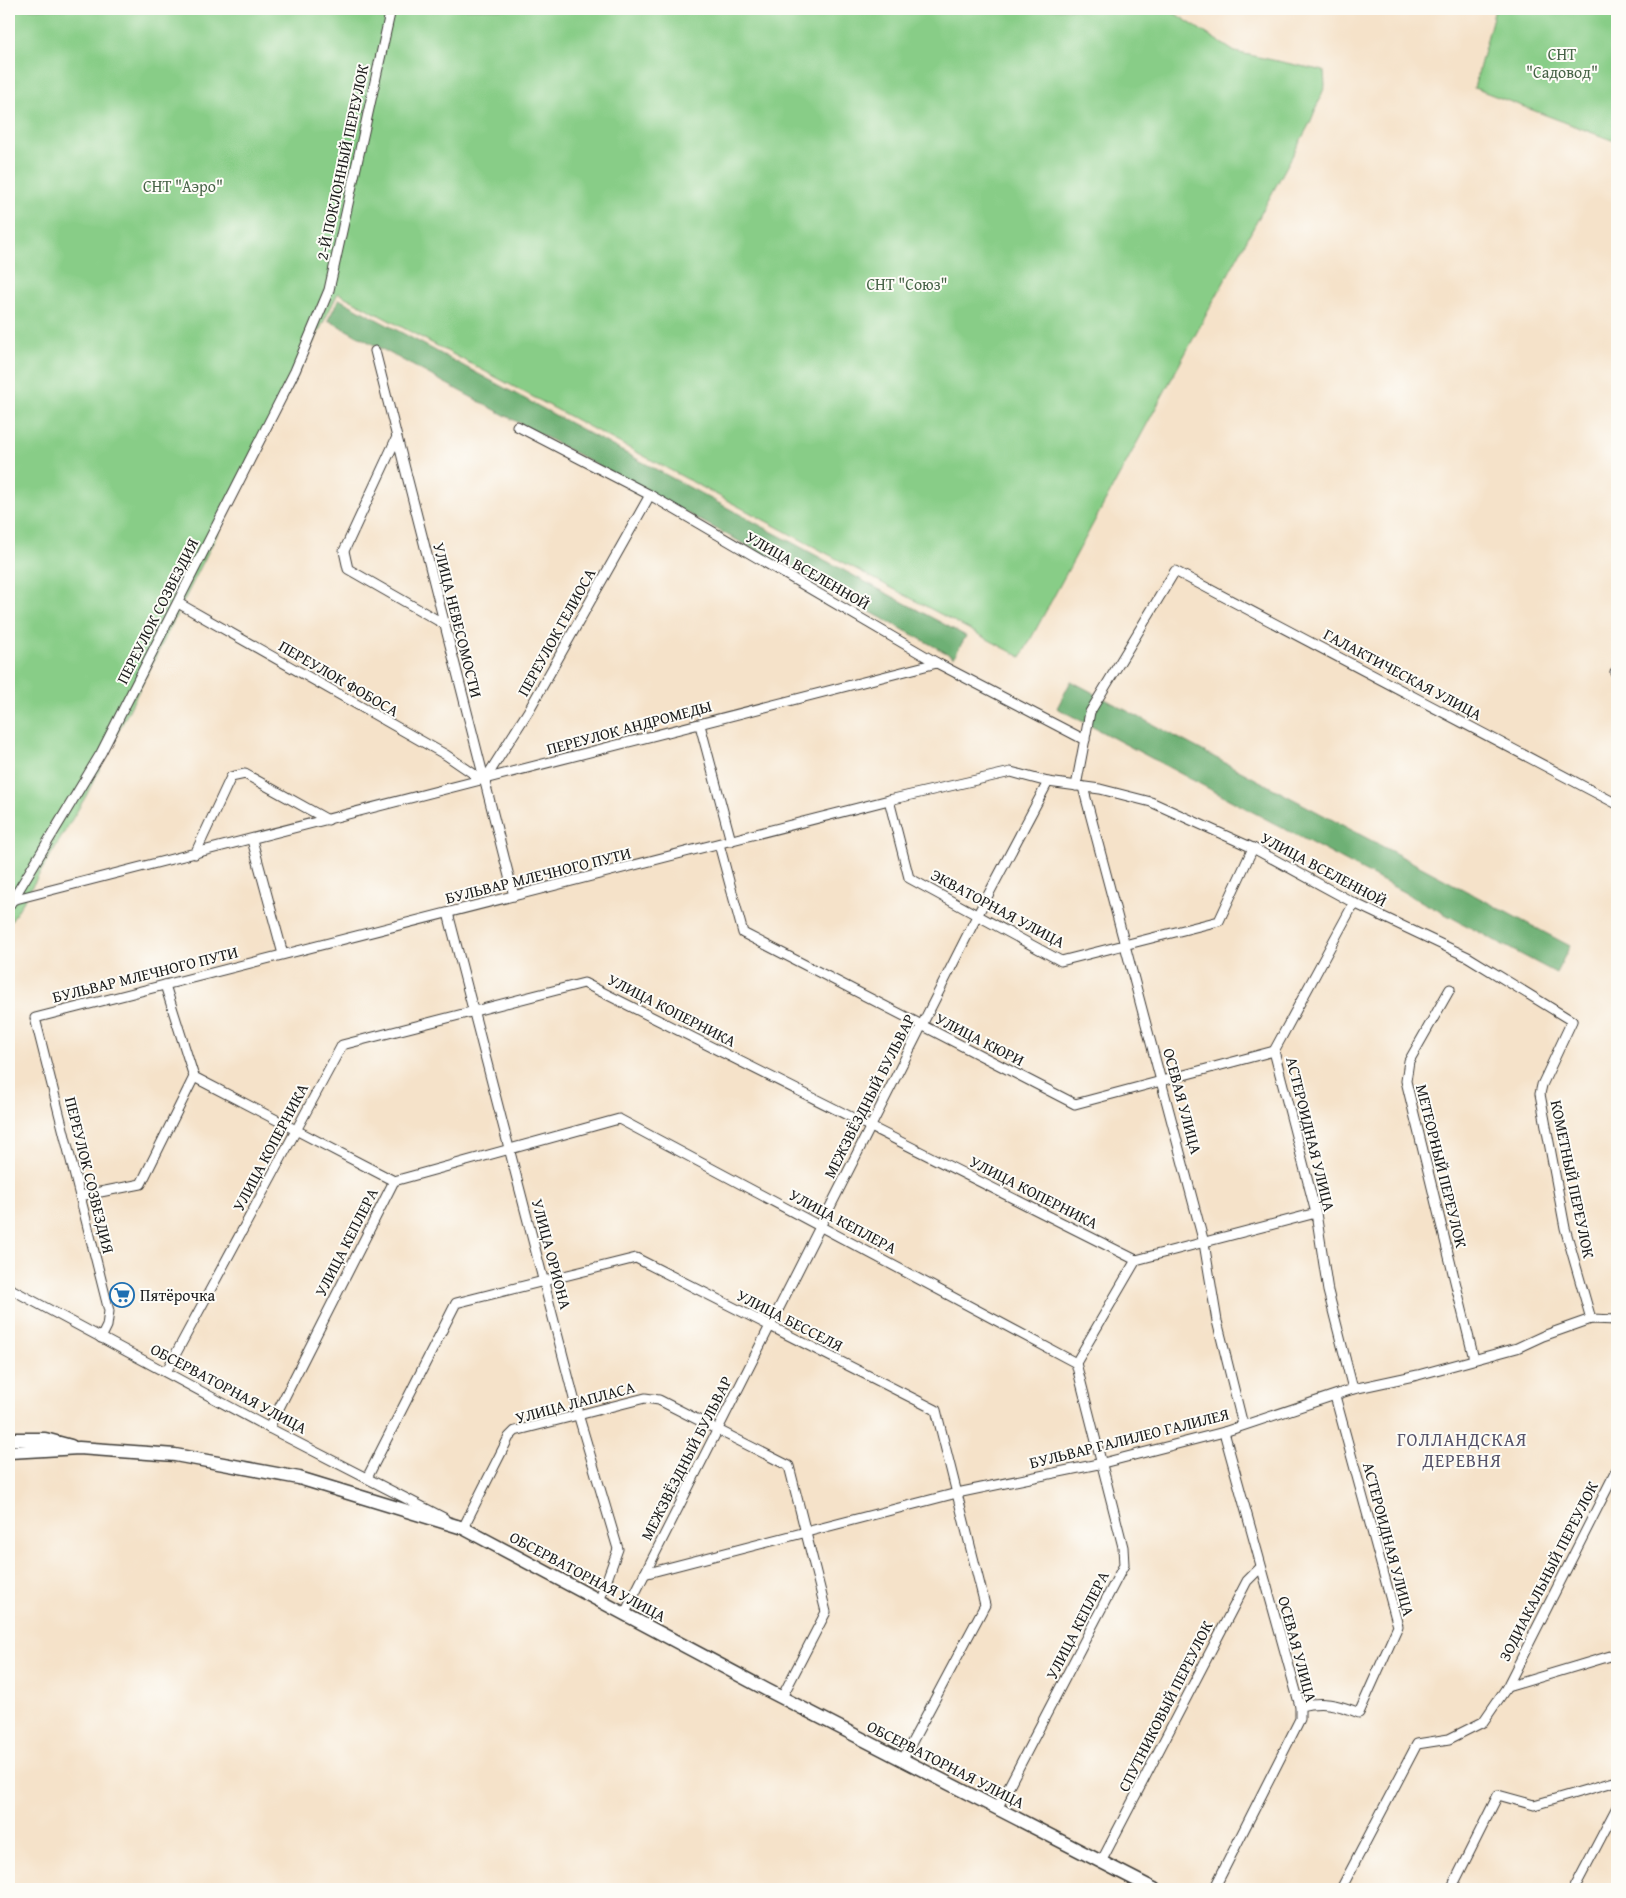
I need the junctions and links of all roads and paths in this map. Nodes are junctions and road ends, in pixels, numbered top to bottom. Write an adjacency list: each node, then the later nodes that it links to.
1 (391, 9): 2 (street, 2-Й ПОКЛОННЫЙ ПЕРЕУЛОК)
2 (318, 321): 7 (street, ПЕРЕУЛОК СОЗВЕЗДИЯ)
3 (375, 351): 5 (street, УЛИЦА НЕВЕСОМОСТИ)
4 (517, 426): 6 (street, УЛИЦА ВСЕЛЕННОЙ)
5 (396, 438): 8 (street, УЛИЦА НЕВЕСОМОСТИ); 8 (street)
6 (650, 495): 9 (street, УЛИЦА ВСЕЛЕННОЙ); 12 (street, ПЕРЕУЛОК ГЕЛИОСА)
7 (178, 603): 12 (street, ПЕРЕУЛОК ФОБОСА); 24 (street, ПЕРЕУЛОК СОЗВЕЗДИЯ)
8 (444, 624): 12 (street, УЛИЦА НЕВЕСОМОСТИ)
9 (937, 663): 10 (street, ПЕРЕУЛОК АНДРОМЕДЫ); 11 (street, УЛИЦА ВСЕЛЕННОЙ)
10 (700, 724): 12 (street, ПЕРЕУЛОК АНДРОМЕДЫ); 19 (street)
11 (1085, 740): 14 (street); 16 (street, ГАЛАКТИЧЕСКАЯ УЛИЦА)
12 (484, 781): 17 (street, ПЕРЕУЛОК АНДРОМЕДЫ); 23 (street, УЛИЦА НЕВЕСОМОСТИ)
13 (1048, 782): 14 (street, УЛИЦА ВСЕЛЕННОЙ); 15 (street, БУЛЬВАР МЛЕЧНОГО ПУТИ); 27 (street, МЕЖЗВЁЗДНЫЙ БУЛЬВАР)
14 (1080, 787): 21 (street, УЛИЦА ВСЕЛЕННОЙ); 28 (street, ОСЕВАЯ УЛИЦА)
15 (889, 800): 19 (street, БУЛЬВАР МЛЕЧНОГО ПУТИ); 27 (street, ЭКВАТОРНАЯ УЛИЦА)
16 (1617, 804)
17 (328, 820): 18 (street, ПЕРЕУЛОК АНДРОМЕДЫ); 22 (street)
18 (252, 840): 22 (street, ПЕРЕУЛОК АНДРОМЕДЫ); 29 (street)
19 (731, 841): 20 (street, БУЛЬВАР МЛЕЧНОГО ПУТИ)
20 (720, 844): 23 (street, БУЛЬВАР МЛЕЧНОГО ПУТИ); 35 (street, УЛИЦА КЮРИ)
21 (1253, 848): 25 (street, УЛИЦА ВСЕЛЕННОЙ); 28 (street, ЭКВАТОРНАЯ УЛИЦА)
22 (195, 854): 24 (street, ПЕРЕУЛОК АНДРОМЕДЫ)
23 (514, 896): 26 (street, БУЛЬВАР МЛЕЧНОГО ПУТИ)
24 (11, 903)
25 (1354, 904): 34 (street, УЛИЦА ВСЕЛЕННОЙ); 36 (street, АСТЕРОИДНАЯ УЛИЦА)
26 (448, 914): 29 (street, БУЛЬВАР МЛЕЧНОГО ПУТИ); 32 (street, УЛИЦА ОРИОНА)
27 (977, 916): 28 (street, ЭКВАТОРНАЯ УЛИЦА); 35 (street, МЕЖЗВЁЗДНЫЙ БУЛЬВАР)
28 (1126, 944): 38 (street, ОСЕВАЯ УЛИЦА)
29 (283, 954): 30 (street, БУЛЬВАР МЛЕЧНОГО ПУТИ)
30 (165, 985): 33 (street, БУЛЬВАР МЛЕЧНОГО ПУТИ); 37 (street)
31 (1450, 989): 54 (street, МЕТЕОРНЫЙ ПЕРЕУЛОК)
32 (473, 1011): 39 (street, УЛИЦА КОПЕРНИКА); 40 (street, УЛИЦА КОПЕРНИКА); 41 (street, УЛИЦА ОРИОНА)
33 (35, 1018): 43 (street, ПЕРЕУЛОК СОЗВЕЗДИЯ)
34 (1572, 1021): 50 (street, КОМЕТНЫЙ ПЕРЕУЛОК)
35 (922, 1026): 38 (street, УЛИЦА КЮРИ); 39 (street, МЕЖЗВЁЗДНЫЙ БУЛЬВАР)
36 (1274, 1051): 38 (street, УЛИЦА КЮРИ); 44 (street, АСТЕРОИДНАЯ УЛИЦА)
37 (194, 1077): 40 (street); 43 (street)
38 (1162, 1081): 46 (street, ОСЕВАЯ УЛИЦА)
39 (871, 1127): 45 (street, МЕЖЗВЁЗДНЫЙ БУЛЬВАР); 47 (street, УЛИЦА КОПЕРНИКА)
40 (296, 1130): 42 (street); 56 (street, УЛИЦА КОПЕРНИКА)
41 (509, 1150): 42 (street, УЛИЦА КЕПЛЕРА); 45 (street, УЛИЦА КЕПЛЕРА); 48 (street, УЛИЦА ОРИОНА)
42 (394, 1181): 61 (street, УЛИЦА КЕПЛЕРА)
43 (80, 1196): 53 (street, ПЕРЕУЛОК СОЗВЕЗДИЯ)
44 (1316, 1212): 46 (street); 57 (street, АСТЕРОИДНАЯ УЛИЦА)
45 (820, 1226): 52 (street, МЕЖЗВЁЗДНЫЙ БУЛЬВАР); 55 (street, УЛИЦА КЕПЛЕРА)
46 (1204, 1243): 47 (street); 60 (street, ОСЕВАЯ УЛИЦА)
47 (1136, 1260): 55 (street)
48 (544, 1281): 52 (street, УЛИЦА БЕССЕЛЯ); 59 (street, УЛИЦА ОРИОНА); 69 (street, УЛИЦА БЕССЕЛЯ)
49 (9, 1288): 53 (street, ОБСЕРВАТОРНАЯ УЛИЦА)
50 (1591, 1319): 51 (street, БУЛЬВАР ГАЛИЛЕО ГАЛИЛЕЯ); 54 (street, БУЛЬВАР ГАЛИЛЕО ГАЛИЛЕЯ)
51 (1617, 1320)
52 (770, 1326): 62 (street, МЕЖЗВЁЗДНЫЙ БУЛЬВАР); 70 (street, УЛИЦА БЕССЕЛЯ)
53 (101, 1338): 56 (street, ОБСЕРВАТОРНАЯ УЛИЦА)
54 (1474, 1359): 57 (street, БУЛЬВАР ГАЛИЛЕО ГАЛИЛЕЯ)
55 (1076, 1363): 67 (street, УЛИЦА КЕПЛЕРА)
56 (166, 1372): 61 (street, ОБСЕРВАТОРНАЯ УЛИЦА)
57 (1353, 1389): 58 (street, БУЛЬВАР ГАЛИЛЕО ГАЛИЛЕЯ)
58 (1335, 1396): 60 (street, БУЛЬВАР ГАЛИЛЕО ГАЛИЛЕЯ); 80 (street, АСТЕРОИДНАЯ УЛИЦА)
59 (578, 1414): 62 (street, УЛИЦА ЛАПЛАСА); 71 (street, УЛИЦА ЛАПЛАСА); 75 (street, УЛИЦА ОРИОНА)
60 (1243, 1425): 63 (street, БУЛЬВАР ГАЛИЛЕО ГАЛИЛЕЯ)
61 (269, 1428): 69 (street, ОБСЕРВАТОРНАЯ УЛИЦА)
62 (717, 1428): 72 (street, УЛИЦА ЛАПЛАСА); 74 (street, МЕЖЗВЁЗДНЫЙ БУЛЬВАР)
63 (1224, 1432): 67 (street, БУЛЬВАР ГАЛИЛЕО ГАЛИЛЕЯ); 73 (street, ОСЕВАЯ УЛИЦА)
64 (9, 1440): 65 (main road)
65 (78, 1448): 66 (main road); 71 (main road)
66 (9, 1452)
67 (1103, 1463): 70 (street, БУЛЬВАР ГАЛИЛЕО ГАЛИЛЕЯ); 84 (street, УЛИЦА КЕПЛЕРА)
68 (1617, 1469): 78 (street, ЗОДИАКАЛЬНЫЙ ПЕРЕУЛОК)
69 (367, 1478): 71 (street, ОБСЕРВАТОРНАЯ УЛИЦА)
70 (957, 1494): 72 (street, БУЛЬВАР ГАЛИЛЕО ГАЛИЛЕЯ); 81 (street, УЛИЦА БЕССЕЛЯ)
71 (463, 1528): 75 (main road, ОБСЕРВАТОРНАЯ УЛИЦА)
72 (806, 1534): 74 (street, БУЛЬВАР ГАЛИЛЕО ГАЛИЛЕЯ); 79 (street, УЛИЦА ЛАПЛАСА)
73 (1260, 1568): 80 (street, ОСЕВАЯ УЛИЦА); 85 (street, СПУТНИКОВЫЙ ПЕРЕУЛОК)
74 (644, 1574): 76 (street, МЕЖЗВЁЗДНЫЙ БУЛЬВАР)
75 (600, 1599): 76 (main road, ОБСЕРВАТОРНАЯ УЛИЦА)
76 (625, 1613): 79 (main road, ОБСЕРВАТОРНАЯ УЛИЦА)
77 (1617, 1654): 78 (street)
78 (1506, 1687): 88 (street, ЗОДИАКАЛЬНЫЙ ПЕРЕУЛОК)
79 (782, 1697): 81 (main road, ОБСЕРВАТОРНАЯ УЛИЦА)
80 (1300, 1706): 87 (street, ОСЕВАЯ УЛИЦА)
81 (903, 1760): 84 (main road, ОБСЕРВАТОРНАЯ УЛИЦА)
82 (1617, 1781): 89 (street)
83 (1617, 1807): 90 (street)
84 (997, 1809): 85 (main road, ОБСЕРВАТОРНАЯ УЛИЦА)
85 (1101, 1862): 86 (main road, ОБСЕРВАТОРНАЯ УЛИЦА)
86 (1154, 1889)
87 (1214, 1889)
88 (1340, 1889)
89 (1451, 1889)
90 (1574, 1889)

